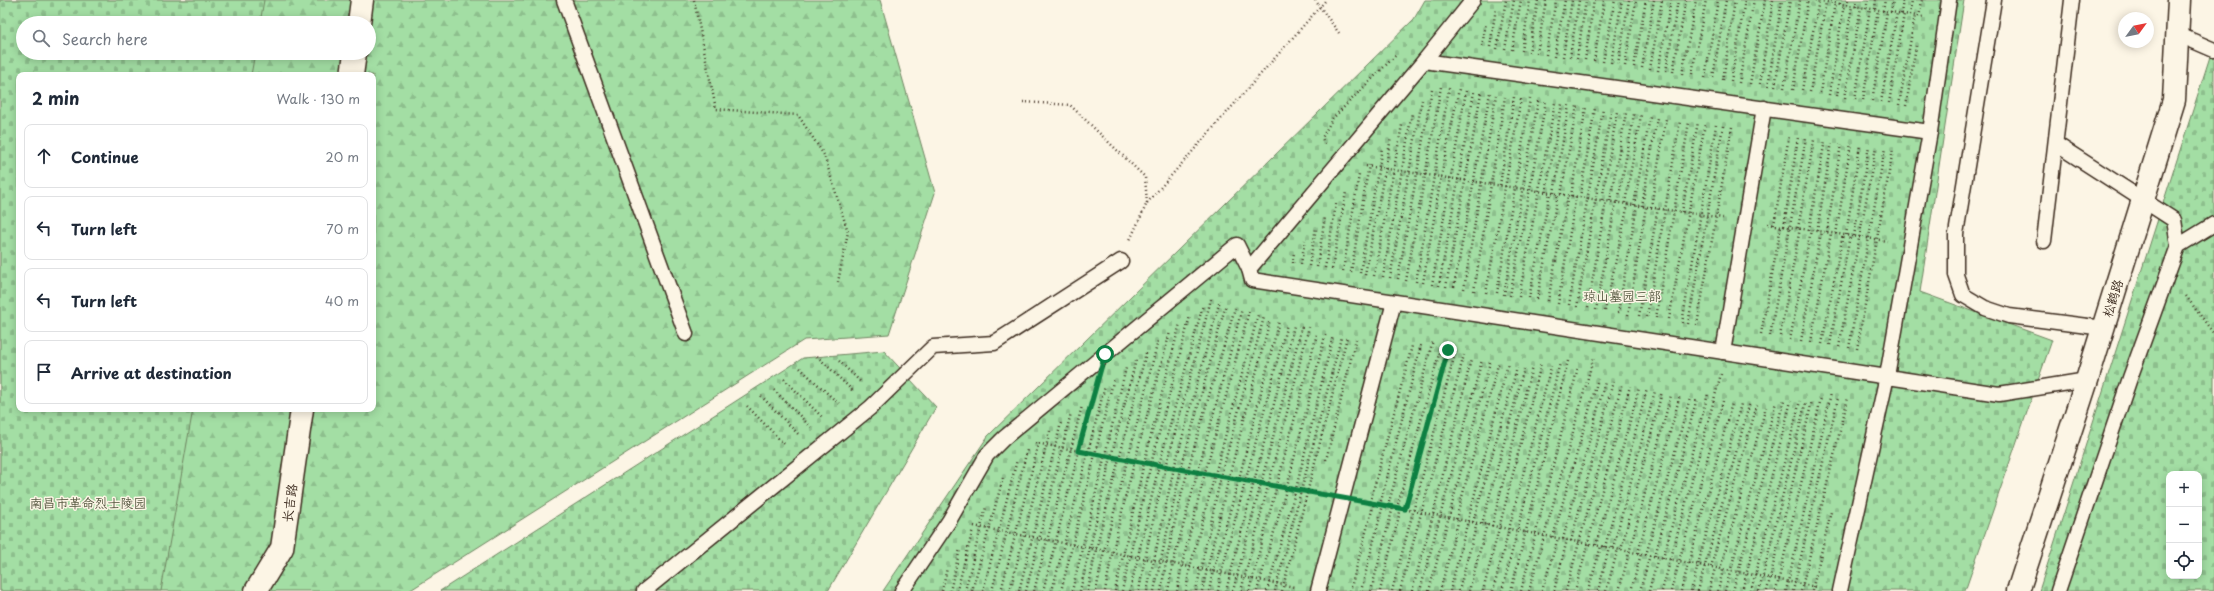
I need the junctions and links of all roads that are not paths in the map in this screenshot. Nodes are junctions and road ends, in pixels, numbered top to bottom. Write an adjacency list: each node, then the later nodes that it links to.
1 (362, 0): 8 (street)
2 (564, 0): 25 (lane)
3 (1473, 0): 12 (lane)
4 (1949, 0): 15 (lane)
5 (1994, 0): 24 (lane)
6 (2072, 0): 16 (lane)
7 (2179, 0): 9 (street, 松鹤路)
8 (360, 16)
9 (2178, 34): 10 (lane); 17 (street, 松鹤路)
10 (2214, 50)
11 (354, 60): 13 (street)
12 (1462, 66): 14 (lane); 22 (lane)
13 (352, 72)
14 (1836, 118): 15 (lane); 26 (lane)
15 (1930, 132): 27 (lane)
16 (2056, 144): 17 (lane); 19 (lane)
17 (2143, 200): 20 (lane); 24 (street, 松鹤路)
18 (2214, 224): 20 (lane)
19 (2044, 241)
20 (2178, 246): 36 (lane)
21 (1121, 261): 31 (lane)
22 (1249, 269): 23 (lane); 32 (lane)
23 (1476, 314): 26 (lane); 33 (lane)
24 (2103, 328): 28 (street, 松鹤路)
25 (686, 334)
26 (1725, 352): 27 (lane)
27 (1887, 376): 28 (lane); 34 (lane)
28 (2087, 380): 35 (street, 松鹤路)
29 (302, 412): 30 (street, 长吉路)
30 (256, 591)
31 (644, 591)
32 (902, 591)
33 (1318, 591)
34 (1840, 591)
35 (2018, 591)
36 (2058, 591)

